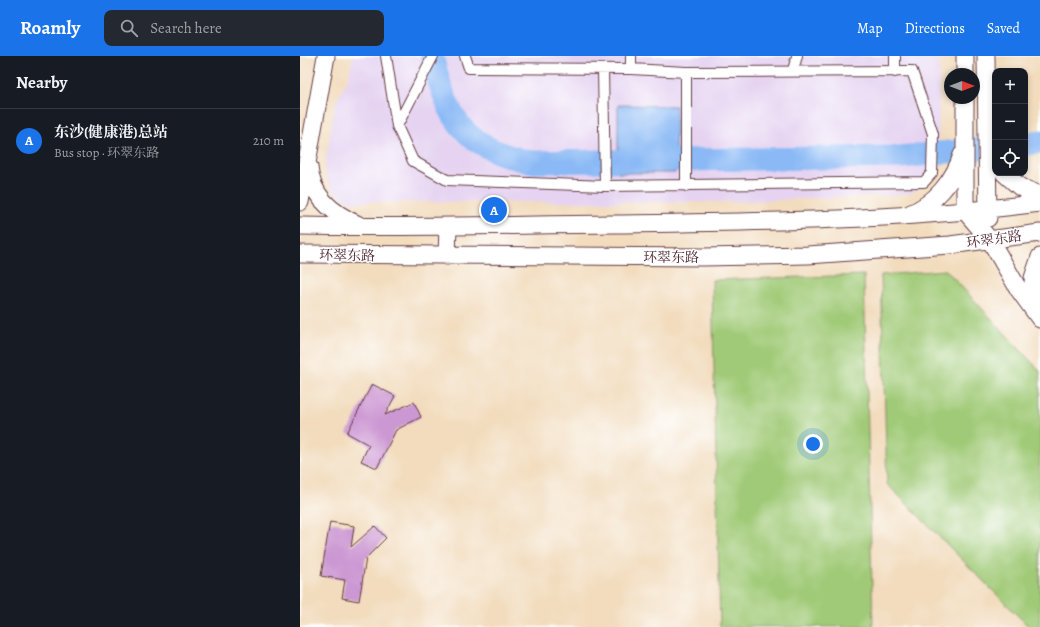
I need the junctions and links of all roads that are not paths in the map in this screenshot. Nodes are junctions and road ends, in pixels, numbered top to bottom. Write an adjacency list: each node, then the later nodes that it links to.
1 (326, 56): 21 (street)
2 (386, 56): 17 (street)
3 (433, 56): 17 (street)
4 (465, 56): 11 (street)
5 (632, 56): 12 (street)
6 (797, 56): 13 (street)
7 (895, 56): 15 (street)
8 (965, 56): 10 (street)
9 (986, 56): 18 (street)
10 (965, 68)
11 (603, 69): 12 (street); 23 (street)
12 (631, 69): 14 (street)
13 (793, 70): 14 (street); 15 (street)
14 (686, 72): 24 (street)
15 (895, 72): 24 (street)
16 (965, 104): 19 (street)
17 (397, 126): 23 (street)
18 (986, 136): 20 (street); 28 (street)
19 (965, 146): 29 (street); 30 (street)
20 (992, 151)
21 (308, 155): 26 (street); 32 (street)
22 (1007, 176): 25 (street)
23 (605, 186): 24 (street)
24 (686, 186)
25 (1040, 195)
26 (300, 202)
27 (1040, 203): 28 (street)
28 (986, 208): 29 (street); 35 (street)
29 (965, 210): 30 (street); 35 (street)
30 (902, 216): 33 (street, 环翠东路)
31 (300, 226): 32 (street, 环翠东路)
32 (362, 227): 33 (street, 环翠东路)
33 (448, 227): 37 (street)
34 (1040, 233): 35 (street, 环翠东路)
35 (990, 240): 37 (street, 环翠东路); 39 (street)
36 (300, 254): 37 (street, 环翠东路)
37 (447, 256)
38 (1040, 257): 39 (street)
39 (1037, 316)

